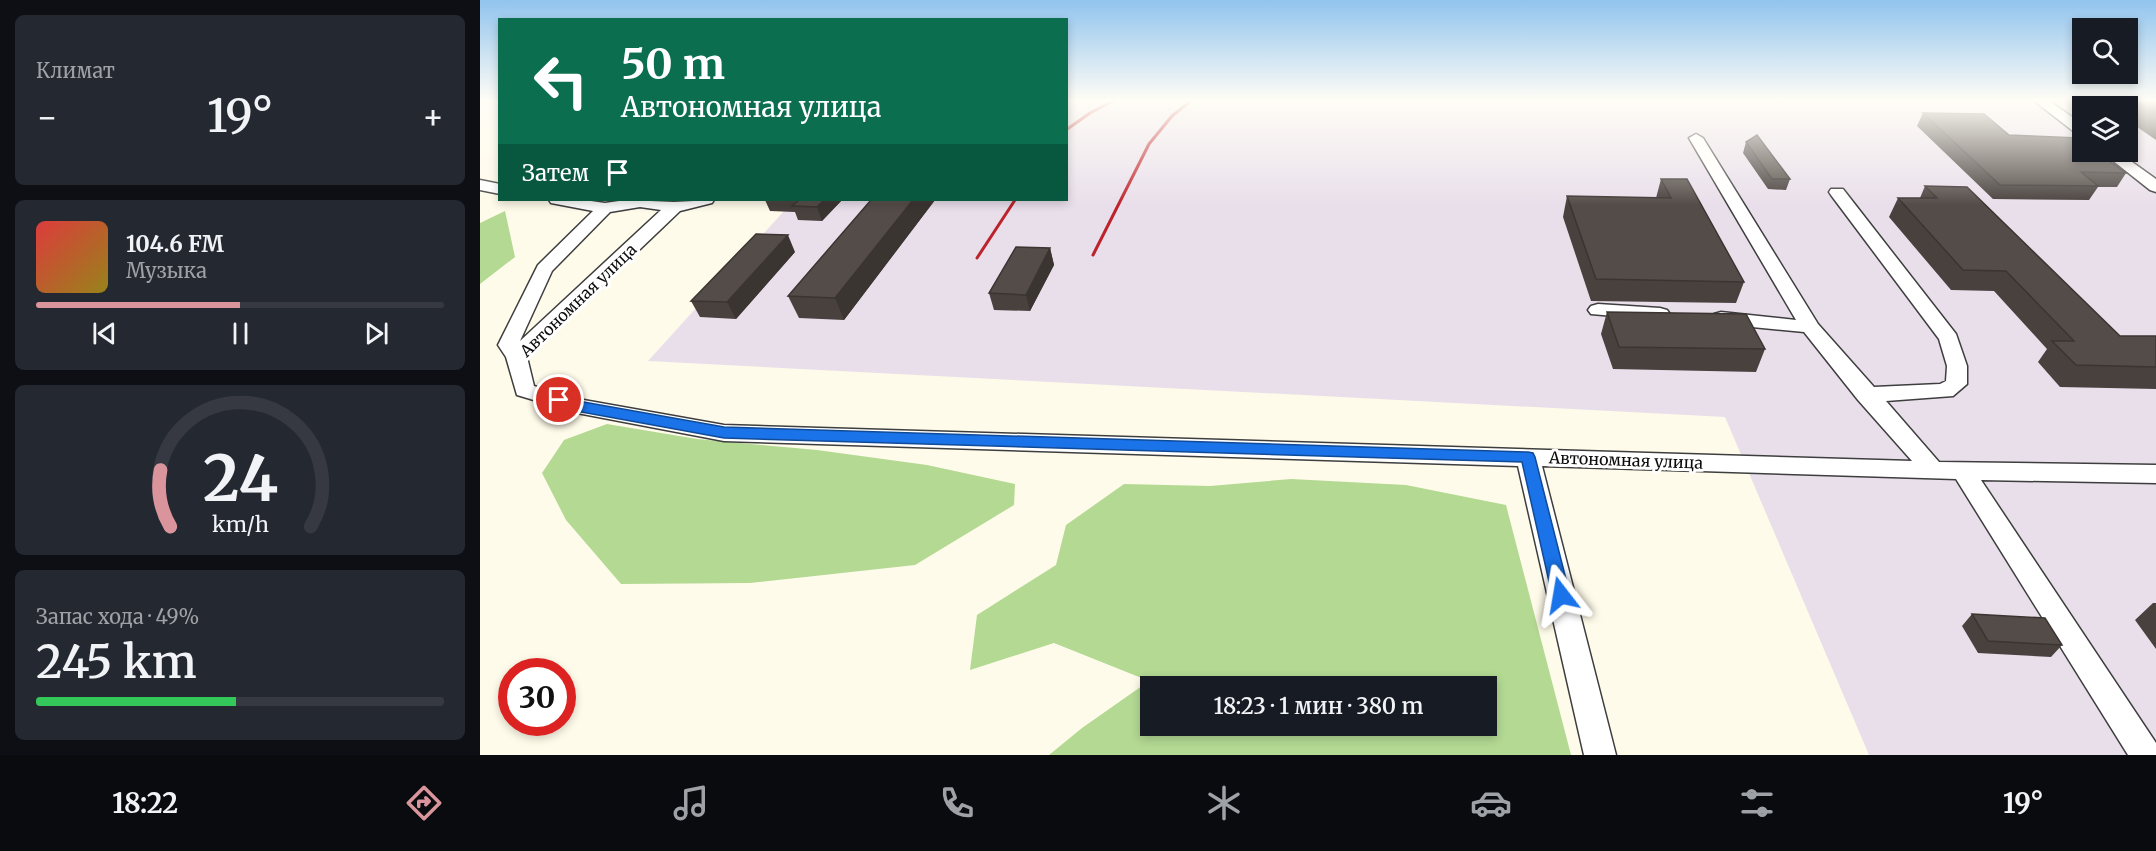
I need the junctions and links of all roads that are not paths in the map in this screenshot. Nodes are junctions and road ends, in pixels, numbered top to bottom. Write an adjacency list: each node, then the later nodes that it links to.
1 (1696, 138): 14 (street)
2 (2122, 162): 4 (street)
3 (480, 185): 5 (street)
4 (2156, 187)
5 (498, 189)
6 (1837, 192): 16 (street)
7 (563, 201): 10 (street)
8 (701, 201): 9 (street)
9 (674, 207): 10 (street); 15 (street, Автономная улица)
10 (605, 208): 15 (street)
11 (1598, 310): 12 (street)
12 (1676, 315)
13 (1699, 317): 14 (street)
14 (1810, 327): 16 (street)
15 (516, 356): 17 (street, Автономная улица)
16 (1866, 394): 18 (street)
17 (1528, 457): 18 (street, Автономная улица); 21 (street)
18 (1932, 470): 19 (street, Автономная улица)
19 (1963, 471): 20 (street, Автономная улица); 22 (street)
20 (2156, 474)
21 (1600, 755)
22 (2146, 755)

